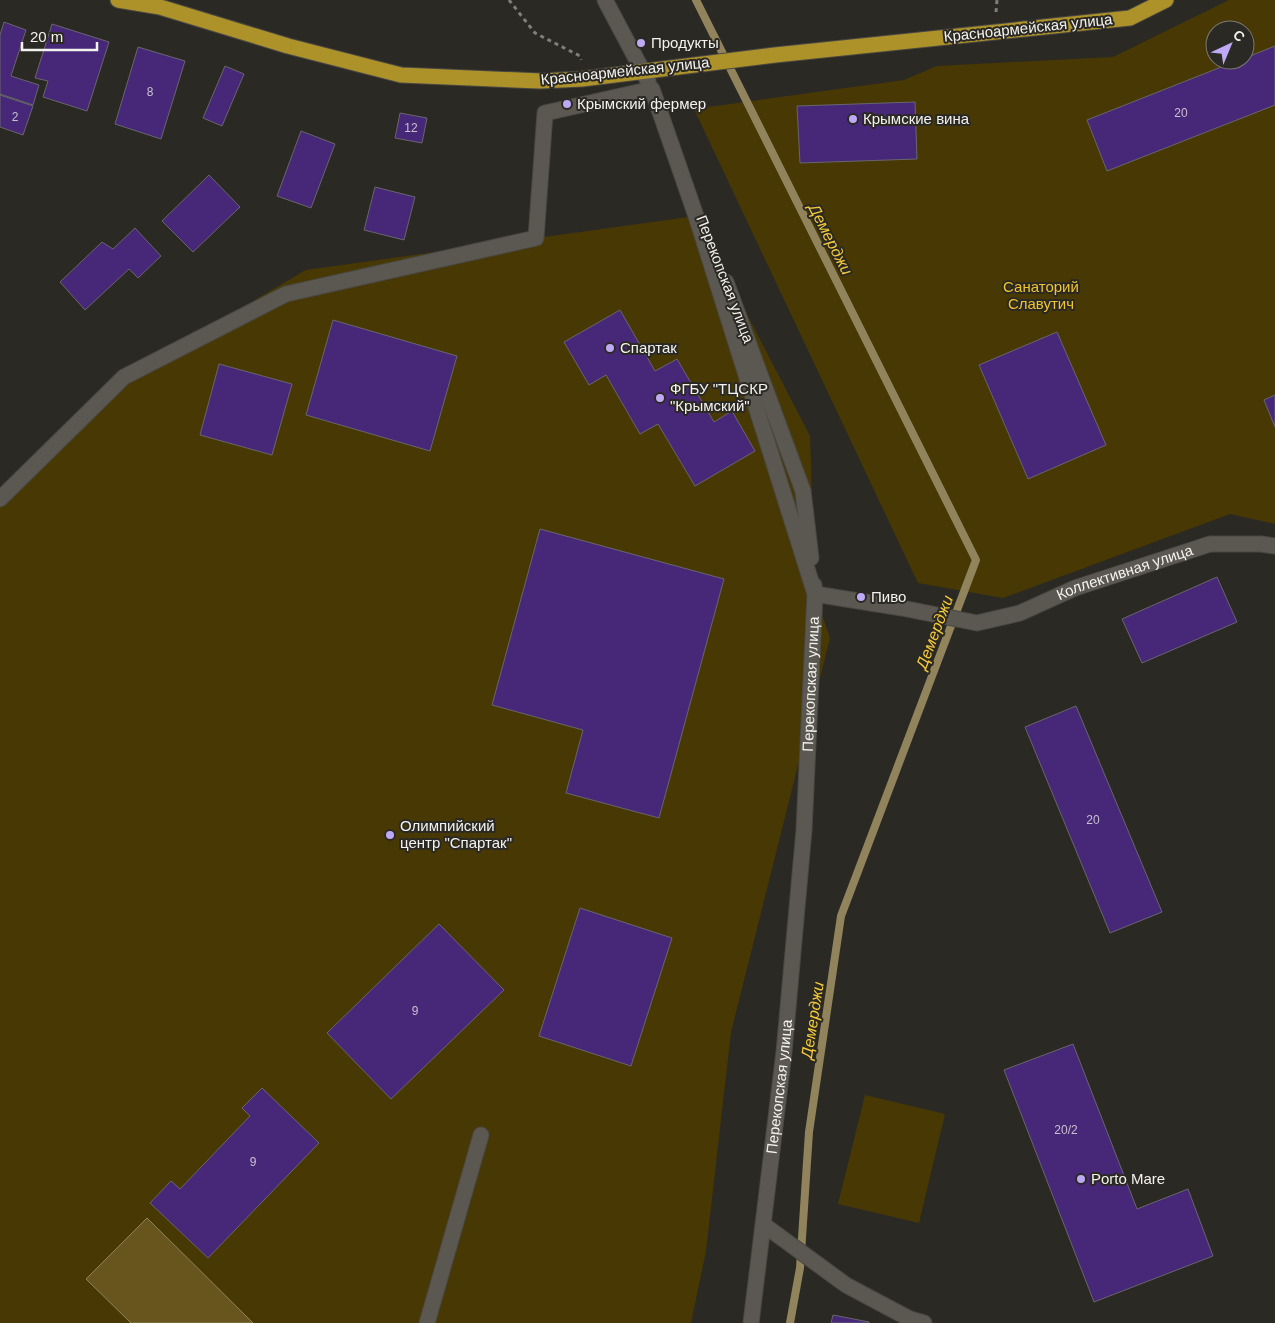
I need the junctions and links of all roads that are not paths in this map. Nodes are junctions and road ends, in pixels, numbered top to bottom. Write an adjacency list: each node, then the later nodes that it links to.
1 (118, 0): 4 (main road, Красноармейская улица)
2 (605, 0): 5 (street, Перекопская улица)
3 (1166, 0): 5 (main road, Красноармейская улица)
4 (154, 4): 5 (main road, Красноармейская улица)
5 (644, 72): 6 (street, Перекопская улица)
6 (652, 89): 7 (street); 9 (street, Перекопская улица)
7 (0, 499)
8 (1275, 546): 9 (street, Коллективная улица)
9 (815, 594): 11 (street, Перекопская улица)
10 (481, 1135): 12 (street)
11 (764, 1225): 13 (street, Перекопская улица); 14 (street)
12 (427, 1323)
13 (751, 1323)
14 (924, 1323)

